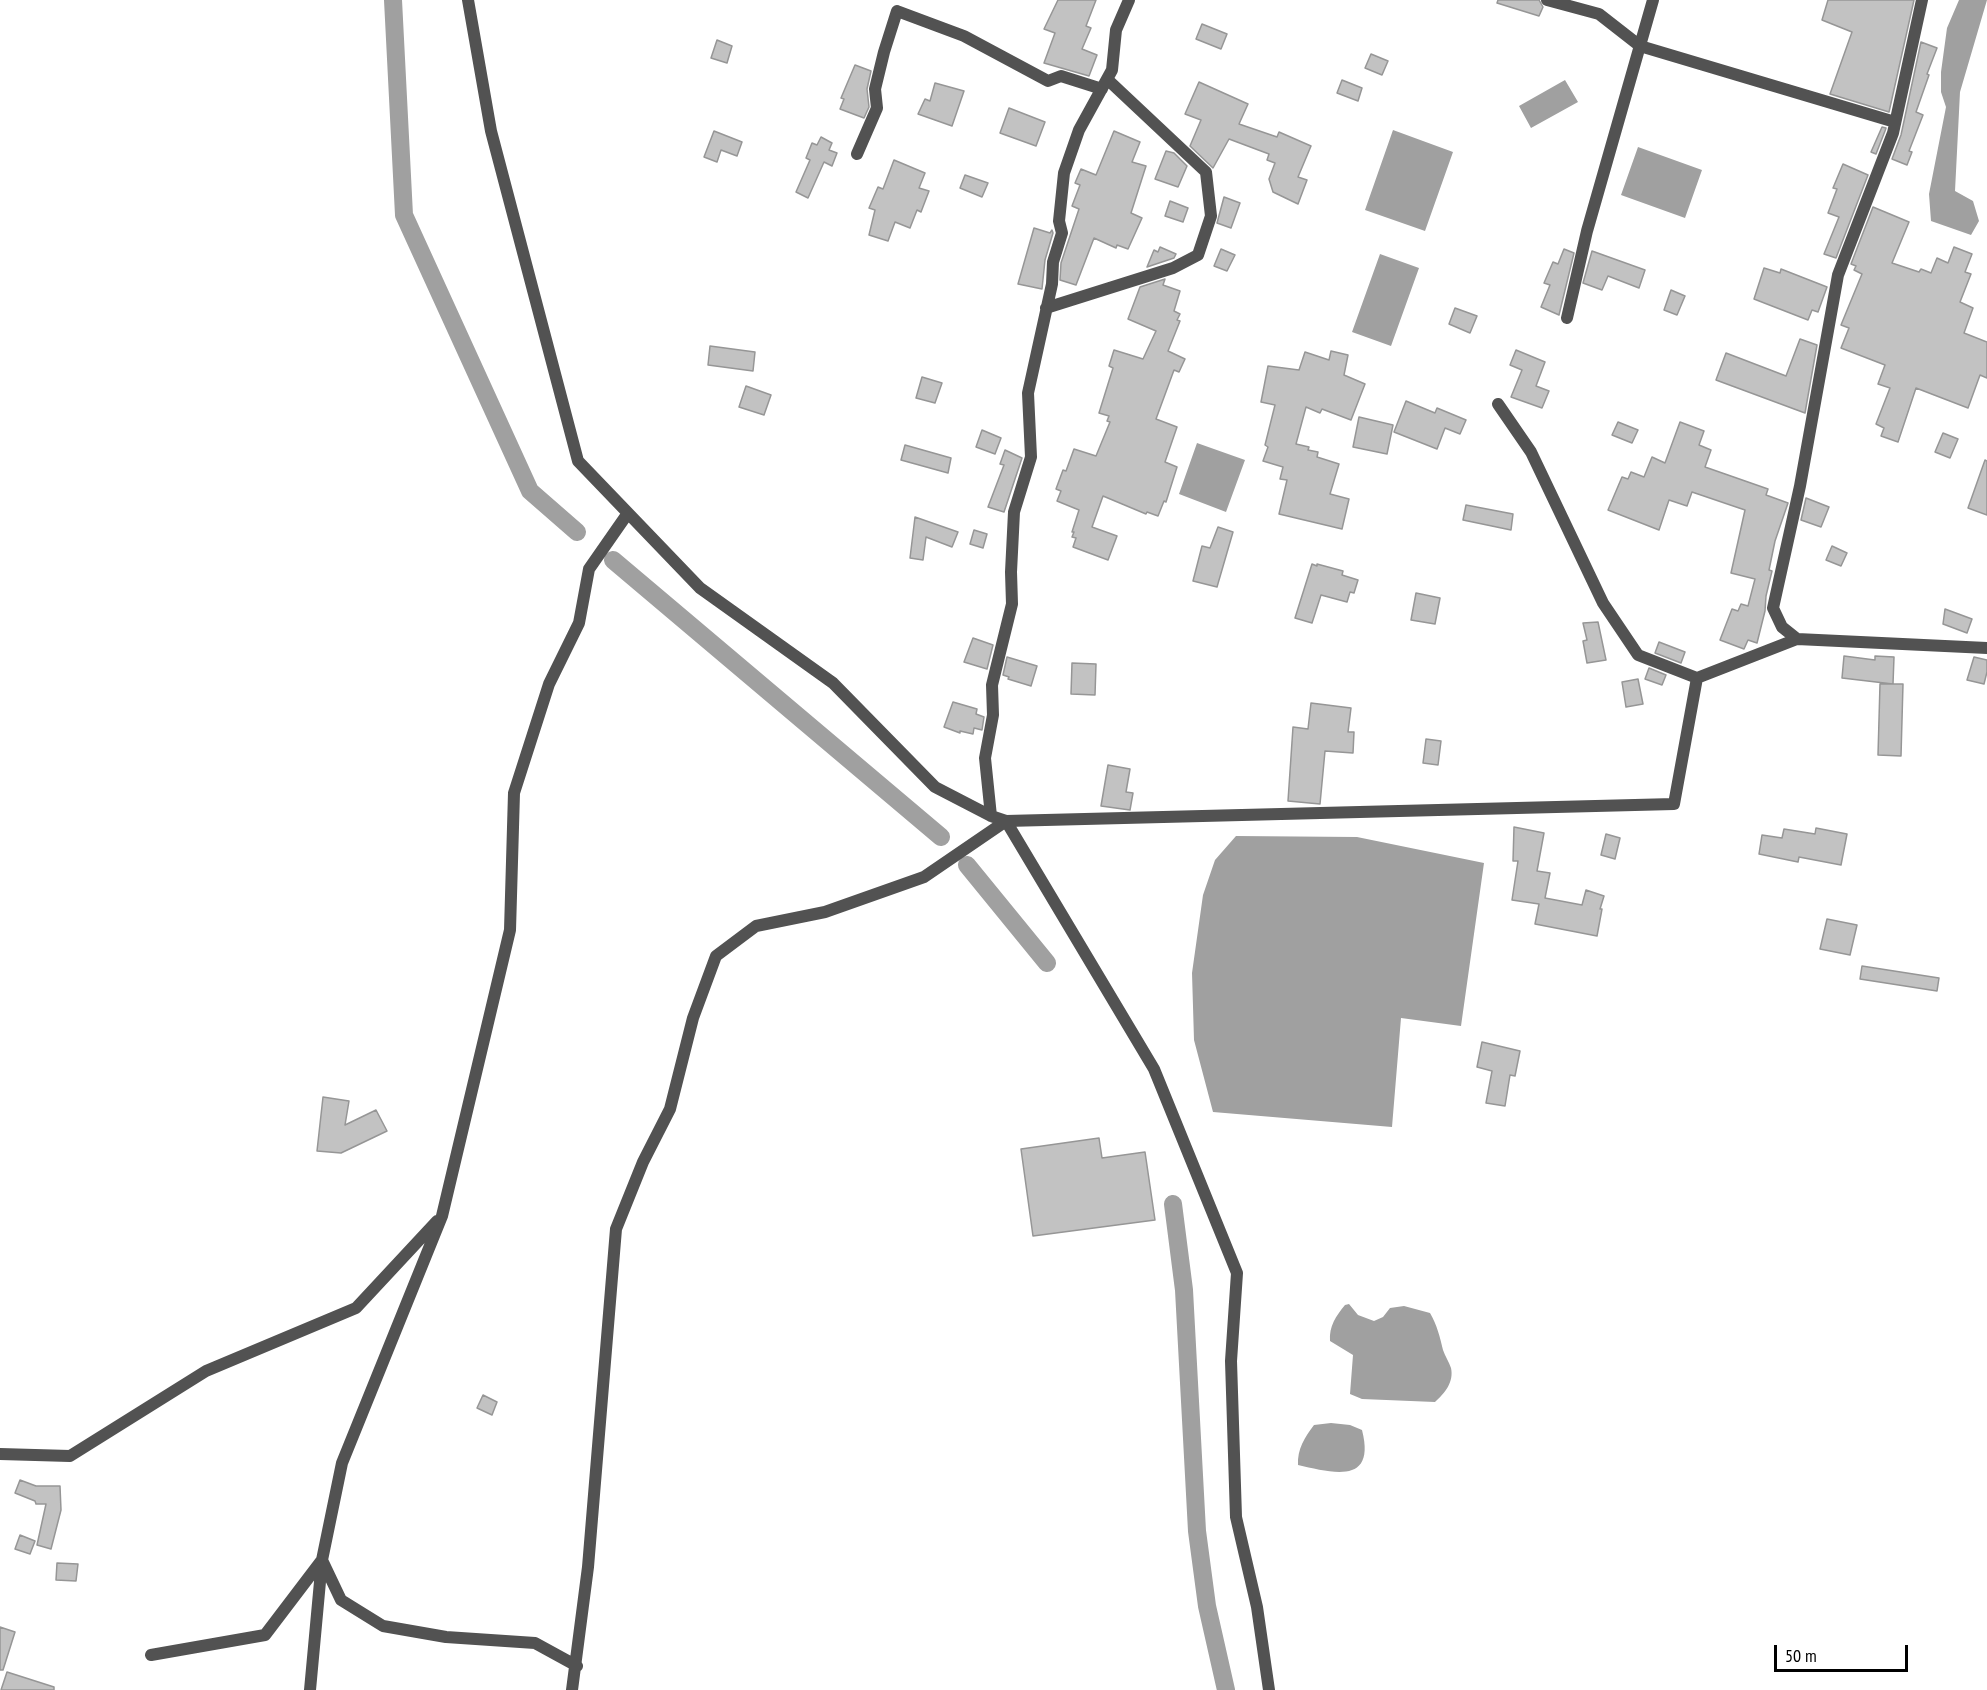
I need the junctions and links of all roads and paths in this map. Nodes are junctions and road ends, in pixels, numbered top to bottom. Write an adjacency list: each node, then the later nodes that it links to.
1 (468, 0): 13 (street)
2 (1129, 0): 7 (street)
3 (1547, 0): 6 (street)
4 (1653, 0): 6 (street)
5 (1922, 0): 8 (street)
6 (1640, 46): 8 (street); 11 (street)
7 (1105, 84): 9 (street); 10 (street); 10 (street)
8 (1895, 122): 14 (street)
9 (856, 154)
10 (1046, 308): 17 (street)
11 (1567, 318)
12 (1498, 404): 16 (street)
13 (628, 513): 17 (street); 19 (street)
14 (1797, 639): 15 (street); 16 (street)
15 (1987, 648)
16 (1697, 678): 18 (street)
17 (991, 816): 18 (street)
18 (1006, 821): 23 (street); 26 (street)
19 (442, 1216): 20 (street); 21 (street)
20 (0, 1454)
21 (322, 1560): 22 (street); 23 (street); 24 (street)
22 (151, 1655)
23 (577, 1666): 25 (street)
24 (310, 1690)
25 (572, 1690)
26 (1269, 1690)

